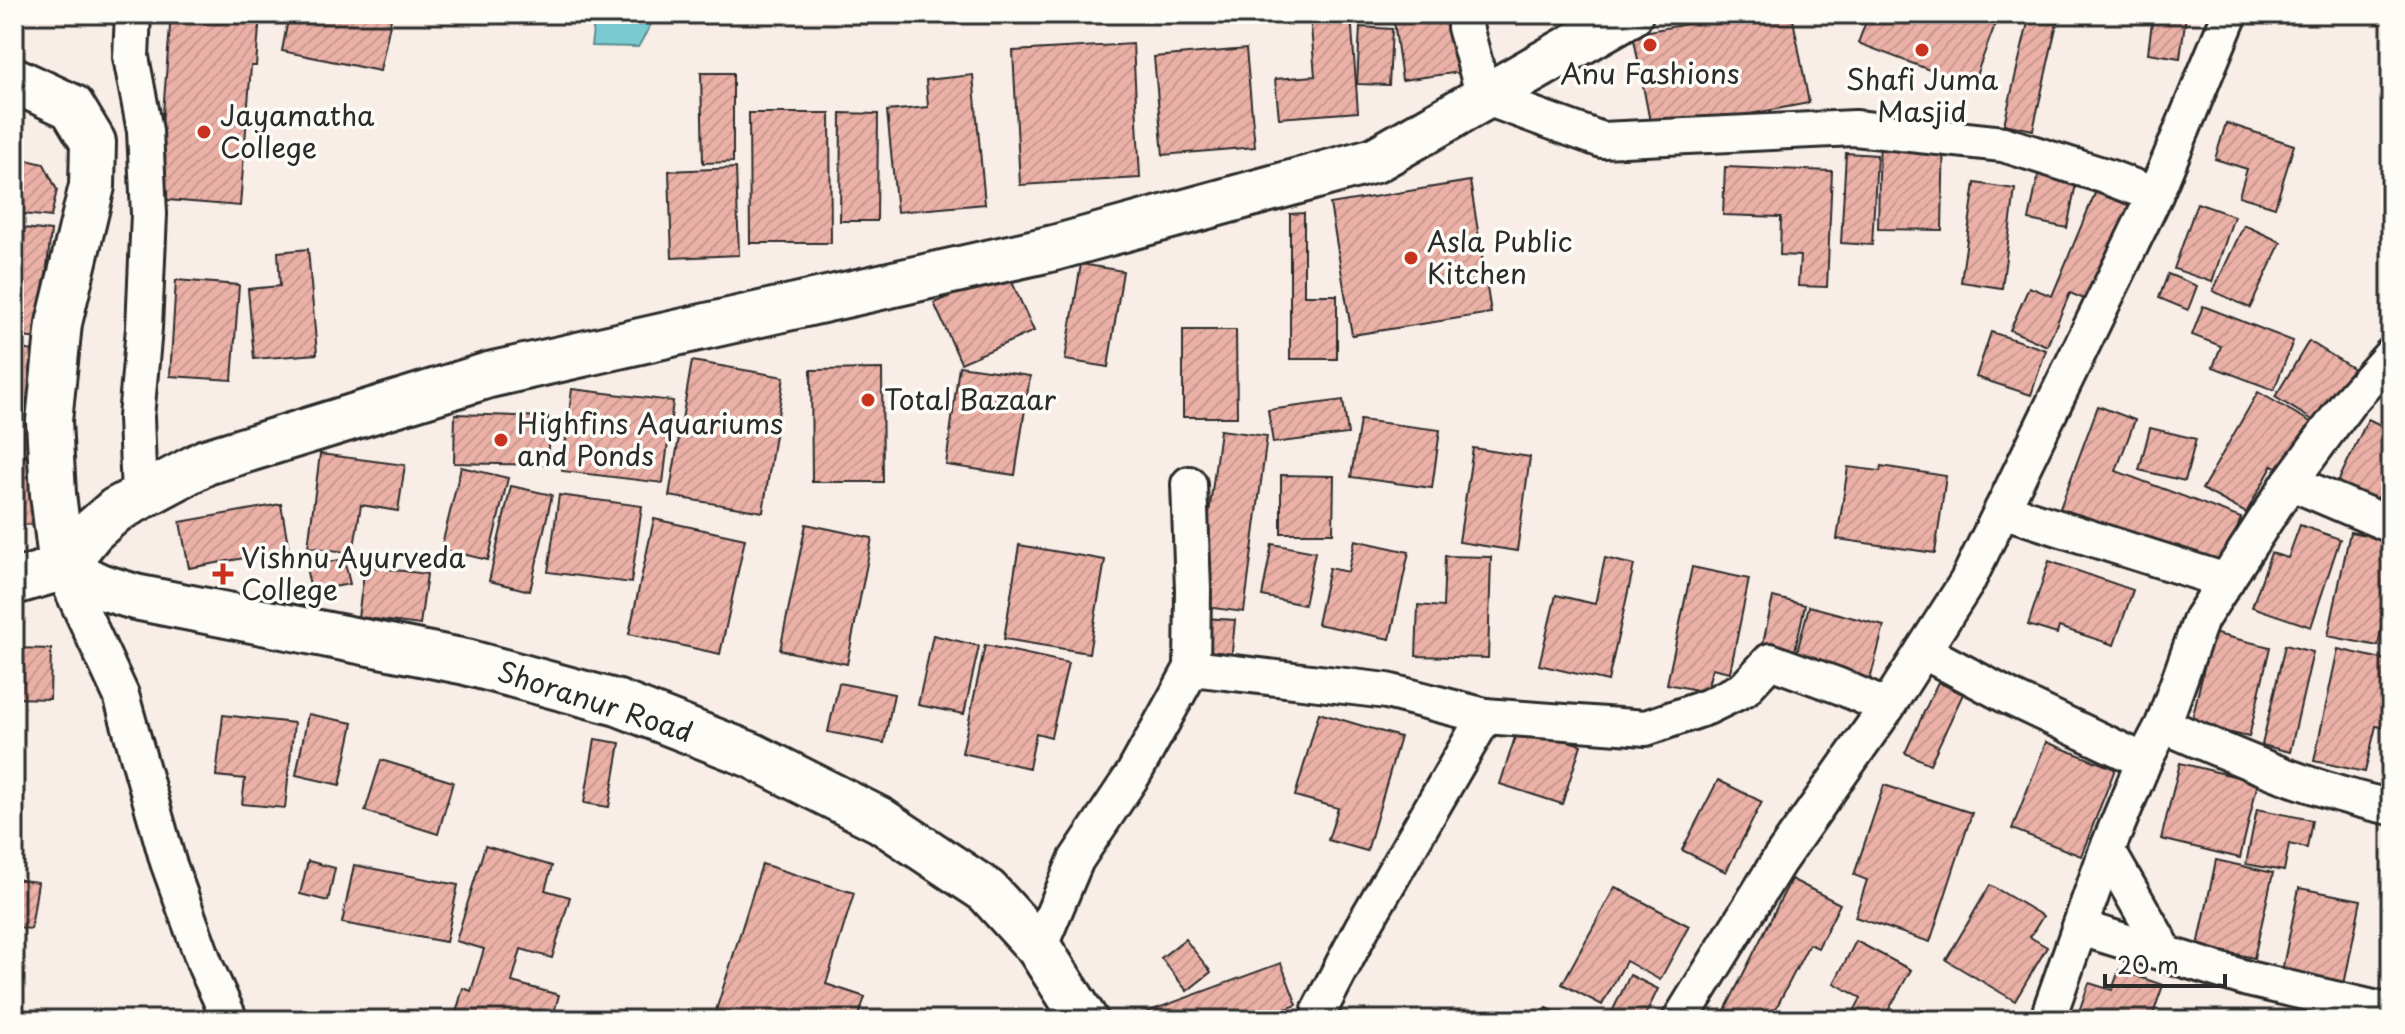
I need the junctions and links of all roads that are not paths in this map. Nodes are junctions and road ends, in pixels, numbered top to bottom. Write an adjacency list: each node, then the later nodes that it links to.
1 (133, 14): 12 (street)
2 (1464, 14): 6 (street)
3 (1630, 14): 6 (street)
4 (2230, 14): 7 (street)
5 (14, 80): 16 (street)
6 (1484, 97): 7 (street); 12 (street)
7 (2155, 195): 11 (street)
8 (2391, 355): 9 (street)
9 (2290, 482): 13 (street); 14 (street)
10 (1189, 484): 18 (street)
11 (2002, 510): 14 (street); 17 (street)
12 (116, 513): 16 (street)
13 (2391, 525)
14 (2226, 581): 21 (street)
15 (14, 582): 16 (street, Shoranur Road)
16 (99, 584): 26 (street, Shoranur Road); 31 (street)
17 (1923, 651): 19 (street); 22 (street)
18 (1192, 668): 20 (street); 26 (street)
19 (1887, 707): 20 (street); 33 (street)
20 (1485, 716): 28 (street)
21 (2163, 725): 22 (street); 23 (street)
22 (2144, 761): 24 (street)
23 (2391, 807)
24 (2107, 850): 25 (street); 27 (street)
25 (2081, 928): 27 (street); 29 (street)
26 (1039, 948): 32 (street, Shoranur Road)
27 (2166, 953): 30 (street)
28 (1320, 1009)
29 (2051, 1009)
30 (2391, 1012)
31 (230, 1020)
32 (1085, 1020)
33 (1680, 1020)

